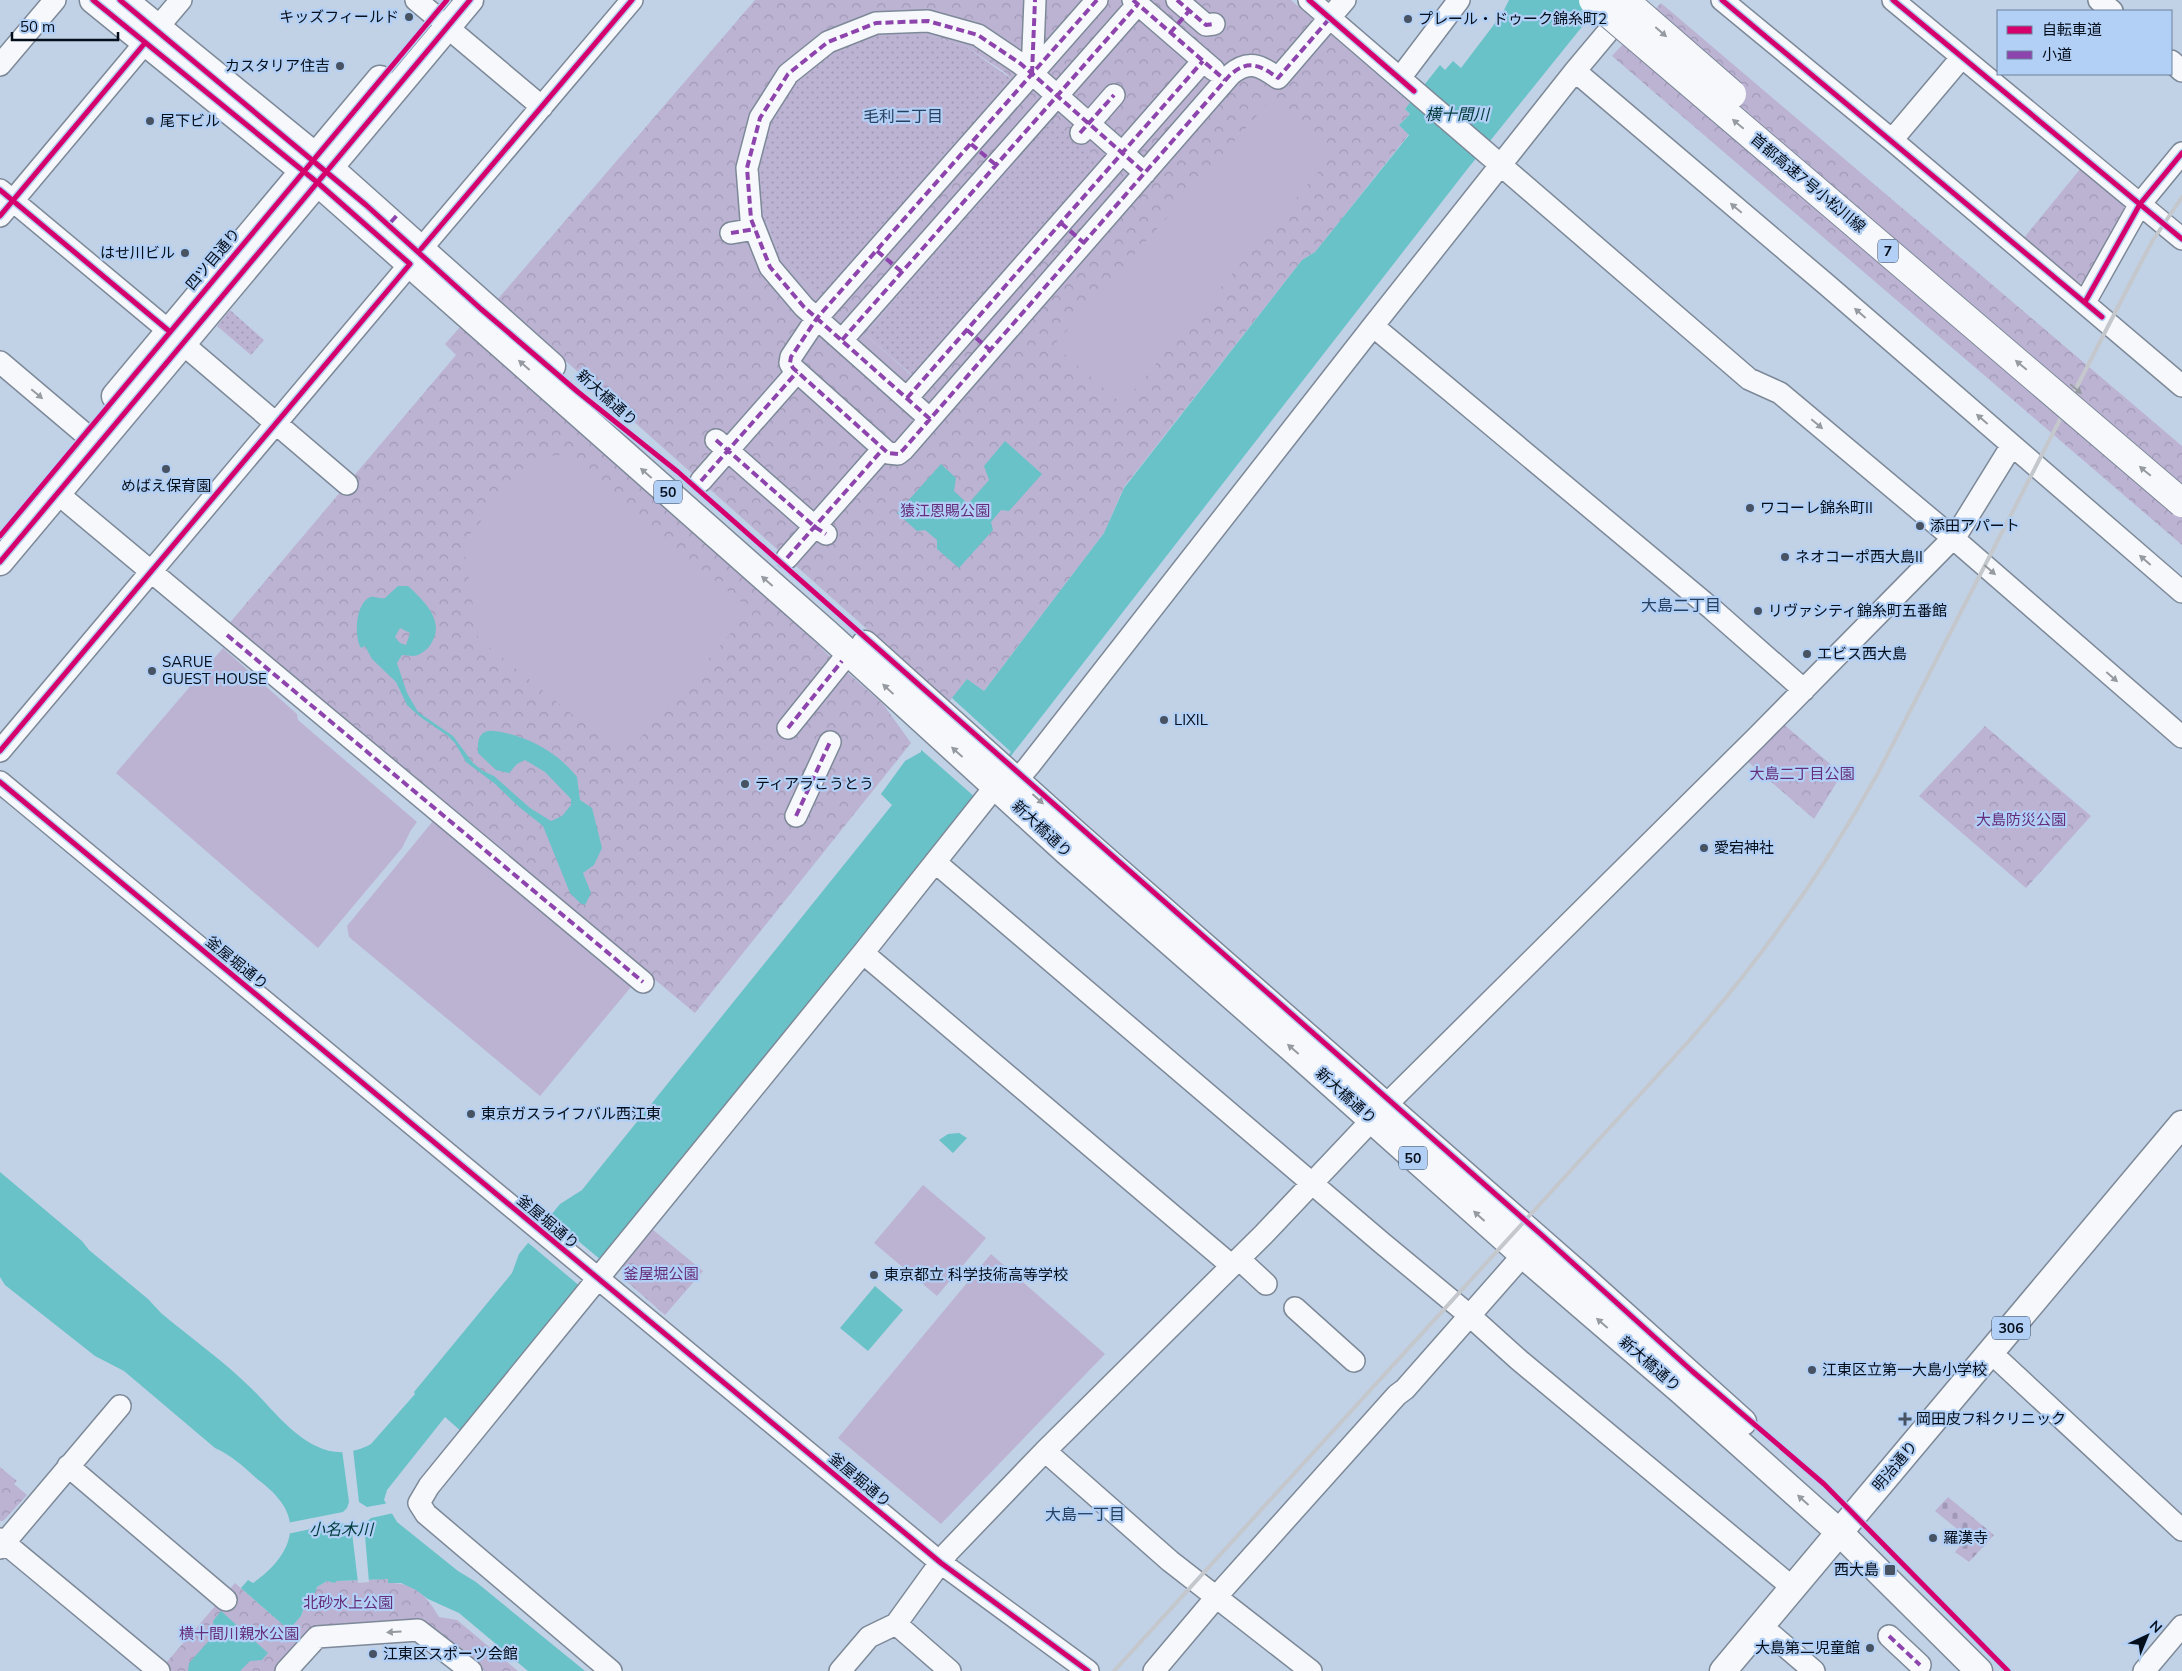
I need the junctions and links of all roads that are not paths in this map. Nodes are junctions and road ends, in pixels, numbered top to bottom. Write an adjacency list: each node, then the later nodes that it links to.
1 (55, 0): 29 (street)
2 (93, 0): 25 (main road, 新大橋通り / 50)
3 (124, 0): 25 (main road, 新大橋通り / 50)
4 (181, 0): 25 (street)
5 (470, 0): 20 (main road, 四ツ目通り)
6 (632, 0): 37 (street)
7 (1035, 0): 32 (street)
8 (1097, 0): 32 (street)
9 (1309, 0): 22 (street)
10 (1345, 0): 22 (street)
11 (1459, 0): 34 (street)
12 (1593, 0): 78 (highway, 首都高速7号小松川線 / 7, one-way to 12, bridge)
13 (1624, 0): 74 (highway, 首都高速7号小松川線 / 7, one-way to 74, bridge)
14 (1634, 0): 30 (street)
15 (1722, 0): 39 (street)
16 (1894, 0): 26 (street)
17 (2099, 0): 21 (street)
18 (1135, 2): 24 (street); 36 (street)
19 (1183, 5): 23 (street); 24 (street)
20 (436, 10): 37 (street); 45 (main road, 四ツ目通り)
21 (2111, 10)
22 (1330, 18): 33 (street); 34 (street)
23 (1214, 24)
24 (1170, 33): 27 (street)
25 (152, 35): 45 (main road, 新大橋通り / 50); 47 (street)
26 (1962, 57): 39 (street); 48 (street)
27 (1203, 61): 33 (street); 41 (street)
28 (2172, 62): 31 (street)
29 (0, 65)
30 (1575, 71): 44 (street); 72 (street, one-way to 30)
31 (2182, 71)
32 (1032, 74): 36 (street); 40 (street); 50 (street)
33 (1226, 80): 46 (street)
34 (1407, 84): 44 (street)
35 (1114, 95): 38 (street)
36 (1057, 96): 38 (street); 43 (street)
37 (542, 106): 55 (street)
38 (1085, 128): 41 (street)
39 (1892, 140): 57 (street)
40 (971, 144): 43 (street); 54 (street)
41 (1122, 153): 46 (street); 49 (street)
42 (2182, 153): 48 (street)
43 (996, 165): 56 (street)
44 (1501, 166): 59 (street); 81 (street, one-way to 81)
45 (317, 169): 55 (main road, 新大橋通り / 50); 55 (main road, 新大橋通り / 50); 61 (main road, 四ツ目通り)
46 (1145, 173): 53 (street)
47 (4, 202): 61 (street)
48 (2140, 204): 52 (street); 57 (street)
49 (1061, 223): 53 (street); 60 (street)
50 (755, 229): 51 (street); 58 (street)
51 (731, 234)
52 (2182, 239)
53 (1084, 243): 63 (street)
54 (877, 251): 56 (street); 58 (street)
55 (415, 257): 69 (street); 92 (main road, 新大橋通り / 50)
56 (902, 272): 62 (street)
57 (2085, 302): 66 (street)
58 (817, 318): 62 (street); 65 (street)
59 (1374, 326): 87 (street); 92 (street)
60 (967, 330): 63 (street); 67 (street)
61 (176, 337): 69 (street); 70 (main road, 四ツ目通り); 77 (main road, 四ツ目通り)
62 (842, 340): 67 (street)
63 (990, 350): 68 (street)
64 (0, 362): 70 (street, one-way to 70)
65 (797, 372): 71 (street); 73 (street)
66 (2182, 386)
67 (907, 398): 68 (street)
68 (930, 419): 73 (street)
69 (276, 423): 76 (street); 84 (street)
70 (85, 434): 80 (main road, 四ツ目通り)
71 (722, 445): 75 (street); 79 (street)
72 (2012, 445): 81 (street); 85 (street, one-way to 72)
73 (883, 449): 79 (street)
74 (2182, 479)
75 (700, 481)
76 (347, 484)
77 (57, 493): 83 (main road, 四ツ目通り); 84 (street)
78 (2182, 503)
79 (820, 530): 82 (street)
80 (0, 536)
81 (1953, 538): 87 (street); 89 (street, one-way to 89)
82 (787, 558)
83 (0, 562)
84 (151, 572): 91 (street); 97 (street)
85 (2182, 592)
86 (842, 661): 88 (street)
87 (1804, 690): 98 (street)
88 (788, 728)
89 (2182, 737)
90 (830, 742): 94 (street)
91 (0, 751)
92 (1002, 779): 95 (street); 98 (main road, 新大橋通り / 50)
93 (0, 782): 104 (street, 釜屋堀通り)
94 (796, 816)
95 (935, 862): 96 (street); 101 (street)
96 (863, 953): 103 (street); 104 (street)
97 (643, 982)
98 (1380, 1112): 101 (street); 102 (main road, 新大橋通り / 50, one-way to 98); 114 (main road, 新大橋通り / 50)
99 (2182, 1124): 114 (main road, 明治通り / 306)
100 (2182, 1148): 109 (main road, 明治通り / 306)
101 (1314, 1184): 103 (street); 107 (street)
102 (1523, 1255): 107 (street); 114 (main road, 新大橋通り / 50, one-way to 102)
103 (1236, 1263): 105 (street); 111 (street)
104 (594, 1277): 116 (street, 釜屋堀通り); 128 (street)
105 (1266, 1284)
106 (1296, 1308): 108 (street)
107 (1469, 1315): 117 (street); 118 (street)
108 (1354, 1361)
109 (2001, 1362): 113 (street); 114 (main road, 明治通り / 306)
110 (120, 1406): 112 (street)
111 (1045, 1451): 116 (street); 118 (street)
112 (68, 1466): 115 (street); 119 (street)
113 (2182, 1530)
114 (1850, 1531): 117 (main road, 明治通り / 306); 122 (main road, 明治通り / 306); 137 (main road, 新大橋通り / 50); 138 (main road, 新大橋通り / 50)
115 (1, 1543): 125 (street)
116 (940, 1563): 120 (street); 131 (street, 釜屋堀通り)
117 (1793, 1588): 134 (main road, 明治通り / 306)
118 (1216, 1597): 132 (street); 133 (street)
119 (226, 1600)
120 (896, 1624): 129 (street); 130 (street)
121 (2182, 1626): 139 (street)
122 (1772, 1635): 135 (main road, 明治通り / 306); 136 (street)
123 (1897, 1646): 124 (street)
124 (1920, 1665)
125 (159, 1671)
126 (286, 1671): 127 (street, one-way to 126)
127 (471, 1671)
128 (610, 1671)
129 (840, 1671)
130 (950, 1671)
131 (1088, 1671)
132 (1154, 1671)
133 (1311, 1671)
134 (1723, 1671)
135 (1742, 1671)
136 (1814, 1671)
137 (1979, 1671)
138 (2001, 1671)
139 (2144, 1671)

